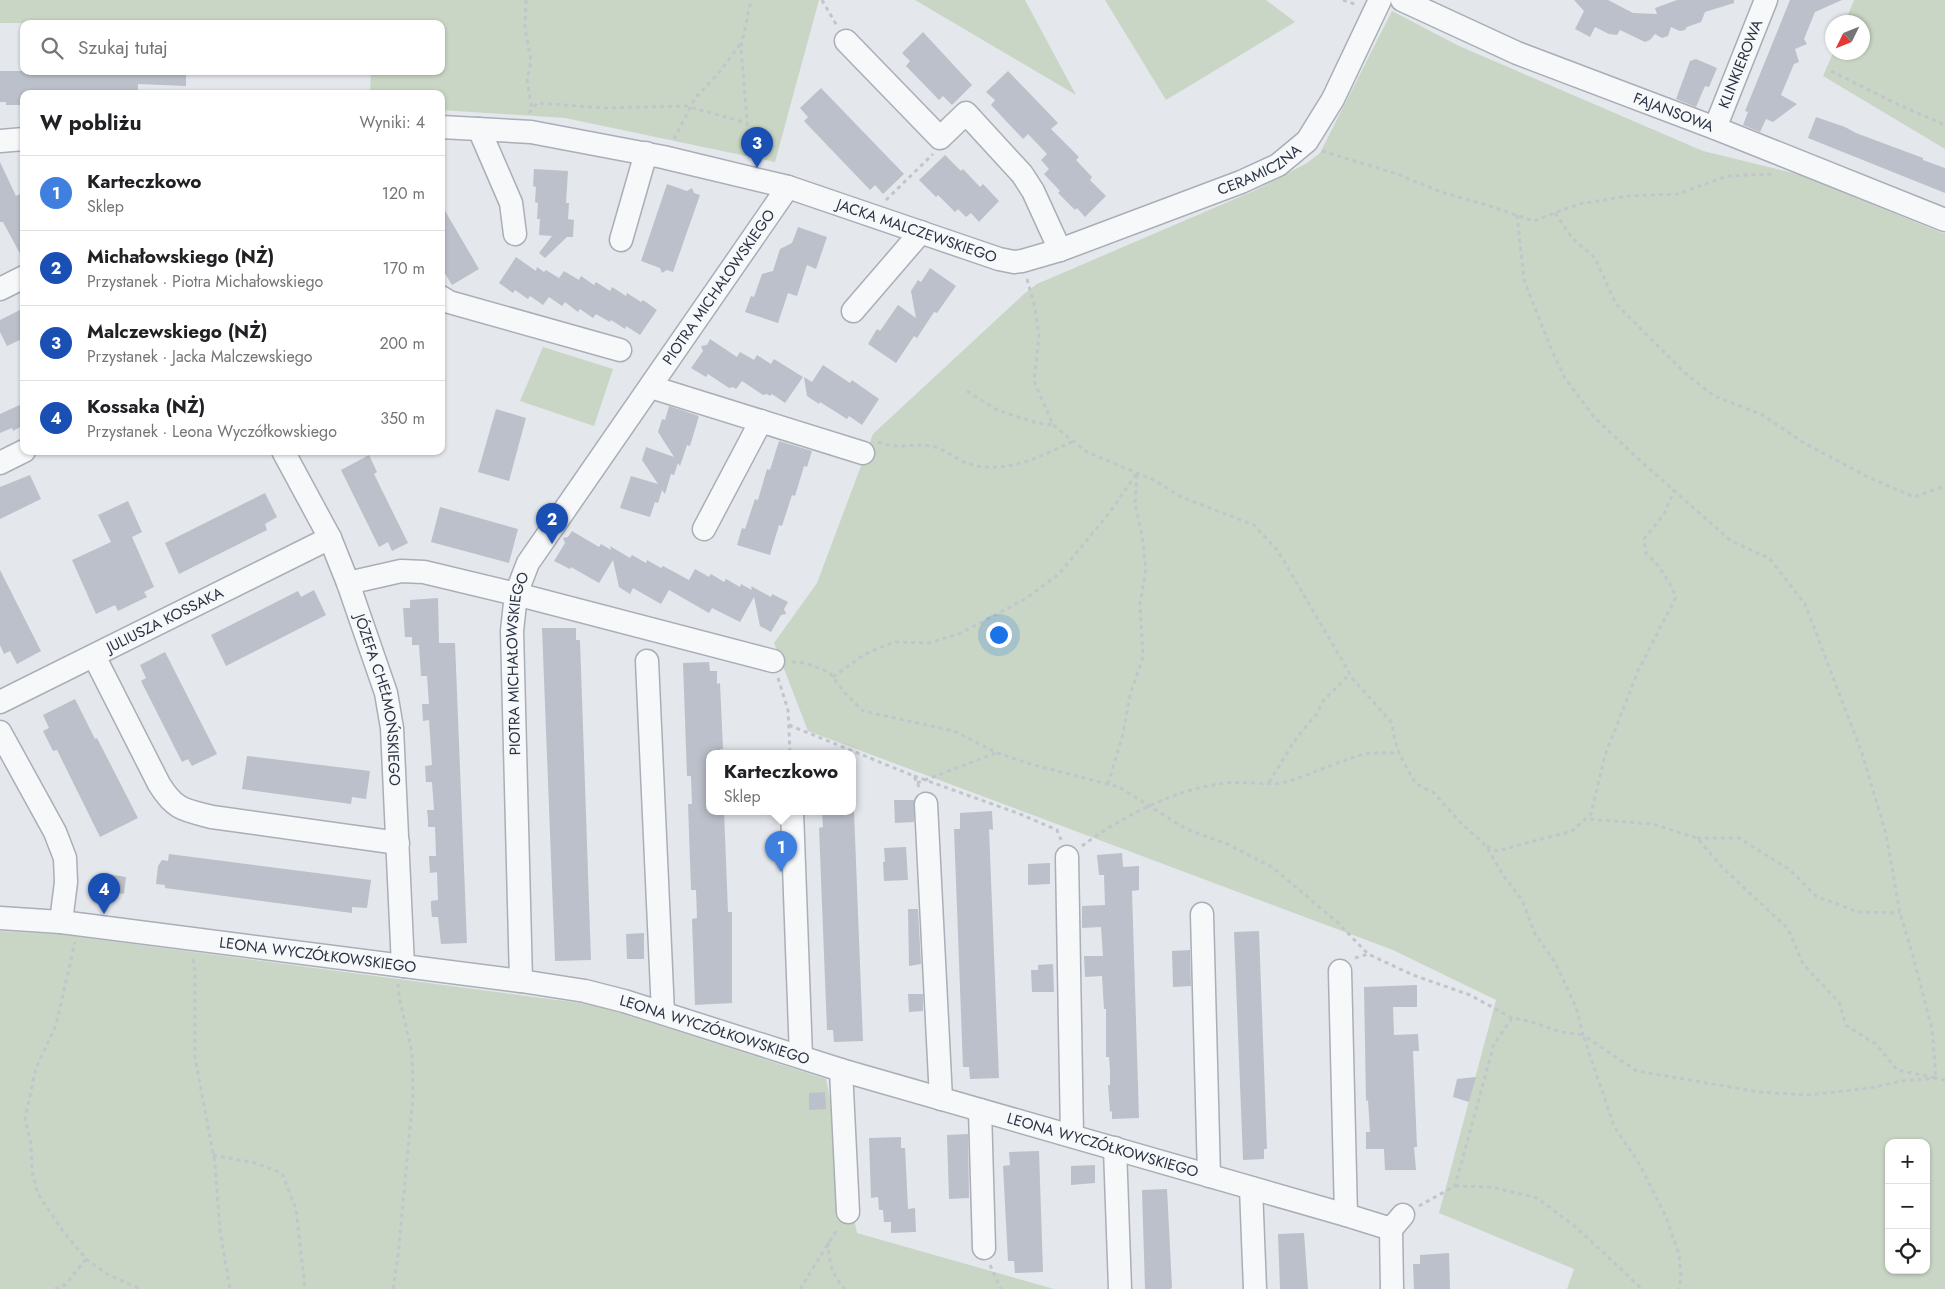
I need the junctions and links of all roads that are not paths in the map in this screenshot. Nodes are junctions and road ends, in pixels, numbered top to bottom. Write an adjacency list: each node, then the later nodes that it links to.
1 (1380, 0): 16 (street, CERAMICZNA)
2 (1402, 0): 6 (street, FAJANSOWA)
3 (1766, 0): 6 (street, KLINKIEROWA)
4 (846, 41): 16 (street)
5 (445, 127): 7 (street, JACKA MALCZEWSKIEGO)
6 (1715, 128): 12 (street, FAJANSOWA)
7 (479, 129): 10 (street, JACKA MALCZEWSKIEGO); 14 (street)
8 (20, 139): 9 (street)
9 (0, 141)
10 (654, 155): 11 (street, JACKA MALCZEWSKIEGO); 15 (street)
11 (788, 187): 13 (street, JACKA MALCZEWSKIEGO); 20 (street, PIOTRA MICHAŁOWSKIEGO)
12 (1945, 220)
13 (921, 232): 16 (street, JACKA MALCZEWSKIEGO); 18 (street)
14 (516, 234)
15 (621, 240)
16 (1060, 250)
17 (445, 300): 19 (street)
18 (853, 311)
19 (620, 350)
20 (651, 387): 21 (street); 29 (street, PIOTRA MICHAŁOWSKIEGO)
21 (761, 421): 22 (street); 26 (street)
22 (869, 446)
23 (20, 453): 25 (street)
24 (285, 455): 27 (street, JÓZEFA CHEŁMOŃSKIEGO)
25 (0, 463)
26 (704, 529)
27 (330, 538): 28 (street, JÓZEFA CHEŁMOŃSKIEGO); 30 (street, JULIUSZA KOSSAKA)
28 (348, 583): 29 (street); 37 (street, JÓZEFA CHEŁMOŃSKIEGO)
29 (516, 594): 31 (street); 44 (street, PIOTRA MICHAŁOWSKIEGO)
30 (94, 656): 33 (street, JULIUSZA KOSSAKA); 37 (street)
31 (773, 661)
32 (647, 662): 45 (street)
33 (0, 702)
34 (0, 732): 41 (street)
35 (926, 804): 48 (street)
36 (792, 815): 46 (street)
37 (398, 843): 42 (street, JÓZEFA CHEŁMOŃSKIEGO)
38 (1067, 857): 50 (street)
39 (1202, 914): 52 (street)
40 (0, 918): 41 (street, LEONA WYCZÓŁKOWSKIEGO)
41 (71, 923): 42 (street, LEONA WYCZÓŁKOWSKIEGO)
42 (399, 966): 44 (street, LEONA WYCZÓŁKOWSKIEGO)
43 (1340, 971): 55 (street)
44 (521, 981): 45 (street, LEONA WYCZÓŁKOWSKIEGO)
45 (663, 1013): 46 (street, LEONA WYCZÓŁKOWSKIEGO)
46 (801, 1057): 47 (street, LEONA WYCZÓŁKOWSKIEGO)
47 (841, 1070): 48 (street, LEONA WYCZÓŁKOWSKIEGO); 54 (street)
48 (941, 1099): 49 (street, LEONA WYCZÓŁKOWSKIEGO)
49 (980, 1110): 50 (street, LEONA WYCZÓŁKOWSKIEGO); 56 (street)
50 (1072, 1136): 51 (street, LEONA WYCZÓŁKOWSKIEGO)
51 (1115, 1148): 52 (street, LEONA WYCZÓŁKOWSKIEGO); 57 (street)
52 (1209, 1176): 53 (street, LEONA WYCZÓŁKOWSKIEGO)
53 (1251, 1188): 55 (street, LEONA WYCZÓŁKOWSKIEGO); 58 (street)
54 (848, 1212)
55 (1346, 1215): 59 (street, LEONA WYCZÓŁKOWSKIEGO)
56 (984, 1248)
57 (1120, 1289)
58 (1255, 1289)
59 (1392, 1289)

